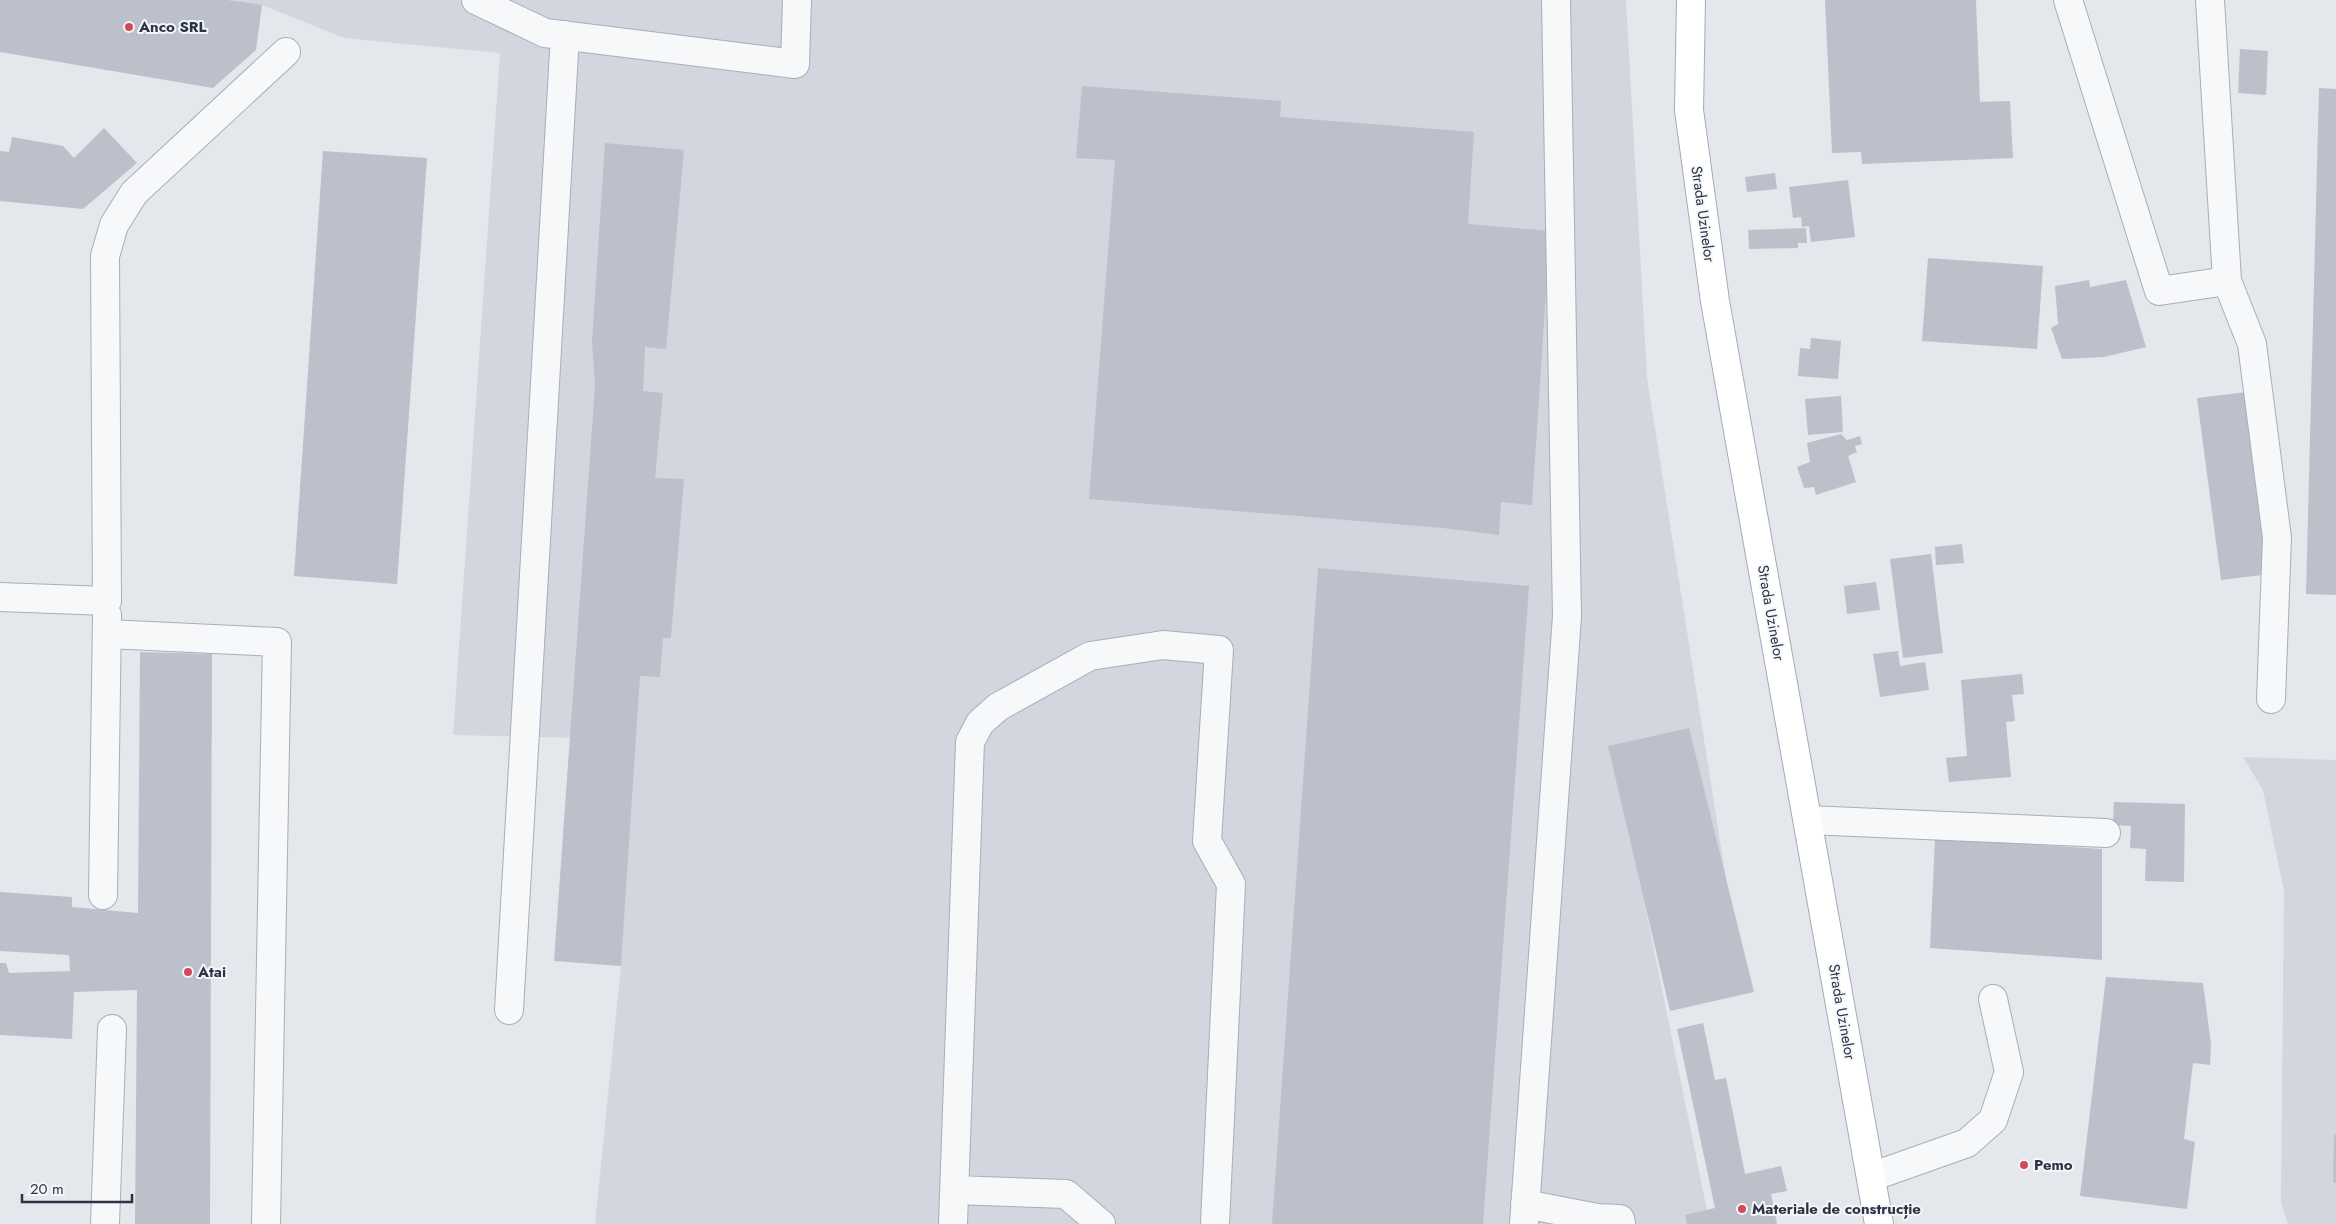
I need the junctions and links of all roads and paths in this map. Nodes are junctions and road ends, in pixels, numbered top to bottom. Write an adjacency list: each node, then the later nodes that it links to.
1 (476, 0): 7 (lane)
2 (797, 0): 7 (lane)
3 (1556, 0): 22 (lane)
4 (1691, 0): 14 (main road, Strada Uzinelor)
5 (2068, 0): 9 (lane)
6 (2210, 0): 9 (lane)
7 (565, 35): 18 (lane)
8 (286, 52): 11 (lane)
9 (2227, 281): 13 (lane)
10 (0, 597): 11 (lane)
11 (107, 601): 12 (lane)
12 (107, 634): 16 (lane); 25 (lane)
13 (2271, 700)
14 (1808, 820): 15 (lane); 20 (main road, Strada Uzinelor)
15 (2106, 833)
16 (103, 895)
17 (1993, 999): 20 (lane)
18 (509, 1010)
19 (112, 1029): 24 (lane)
20 (1871, 1177): 29 (main road, Strada Uzinelor)
21 (955, 1190): 26 (lane); 27 (lane); 28 (lane)
22 (1525, 1214): 23 (lane)
23 (1605, 1222)
24 (105, 1224)
25 (266, 1224)
26 (953, 1224)
27 (1101, 1224)
28 (1215, 1224)
29 (1879, 1224)

